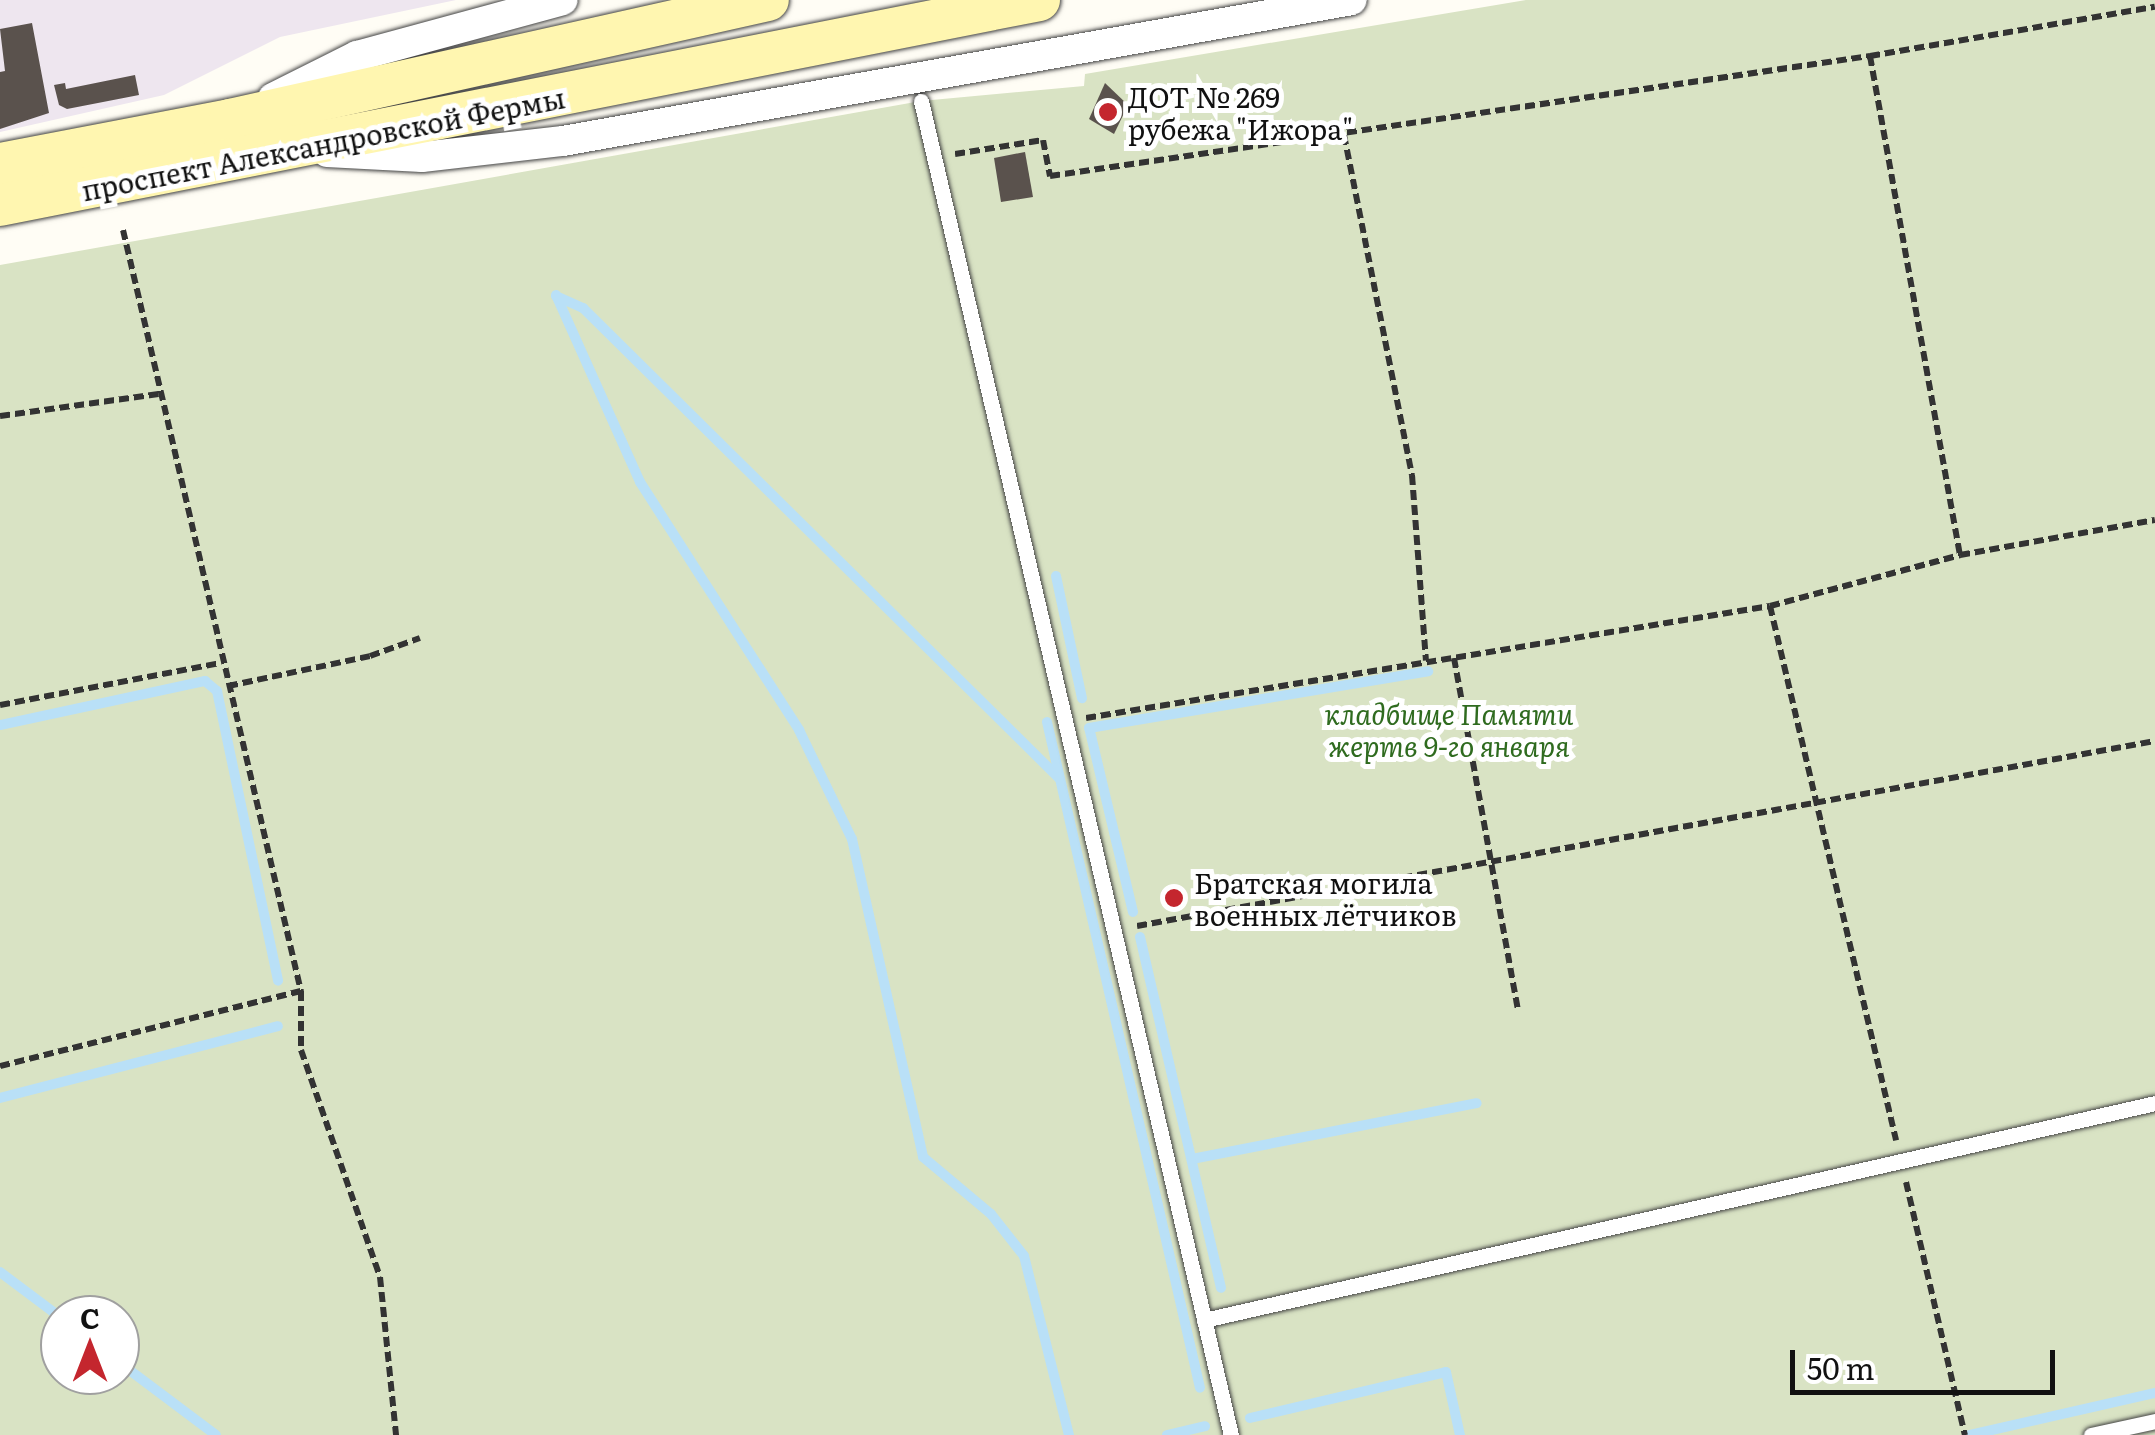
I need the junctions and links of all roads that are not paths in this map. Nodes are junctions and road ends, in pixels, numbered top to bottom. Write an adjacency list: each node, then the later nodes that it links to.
1 (563, 0): 6 (street)
2 (768, 0): 6 (main road, проспект Александровской Фермы)
3 (1039, 0): 7 (main road, проспект Александровской Фермы)
4 (1352, 0): 7 (street)
5 (921, 101): 11 (lane)
6 (230, 120): 8 (main road, проспект Александровской Фермы)
7 (294, 151): 9 (main road, проспект Александровской Фермы)
8 (0, 164)
9 (0, 205)
10 (2155, 1103): 11 (lane)
11 (1204, 1320): 13 (lane)
12 (2155, 1421): 14 (lane)
13 (1231, 1435)
14 (2091, 1435)

